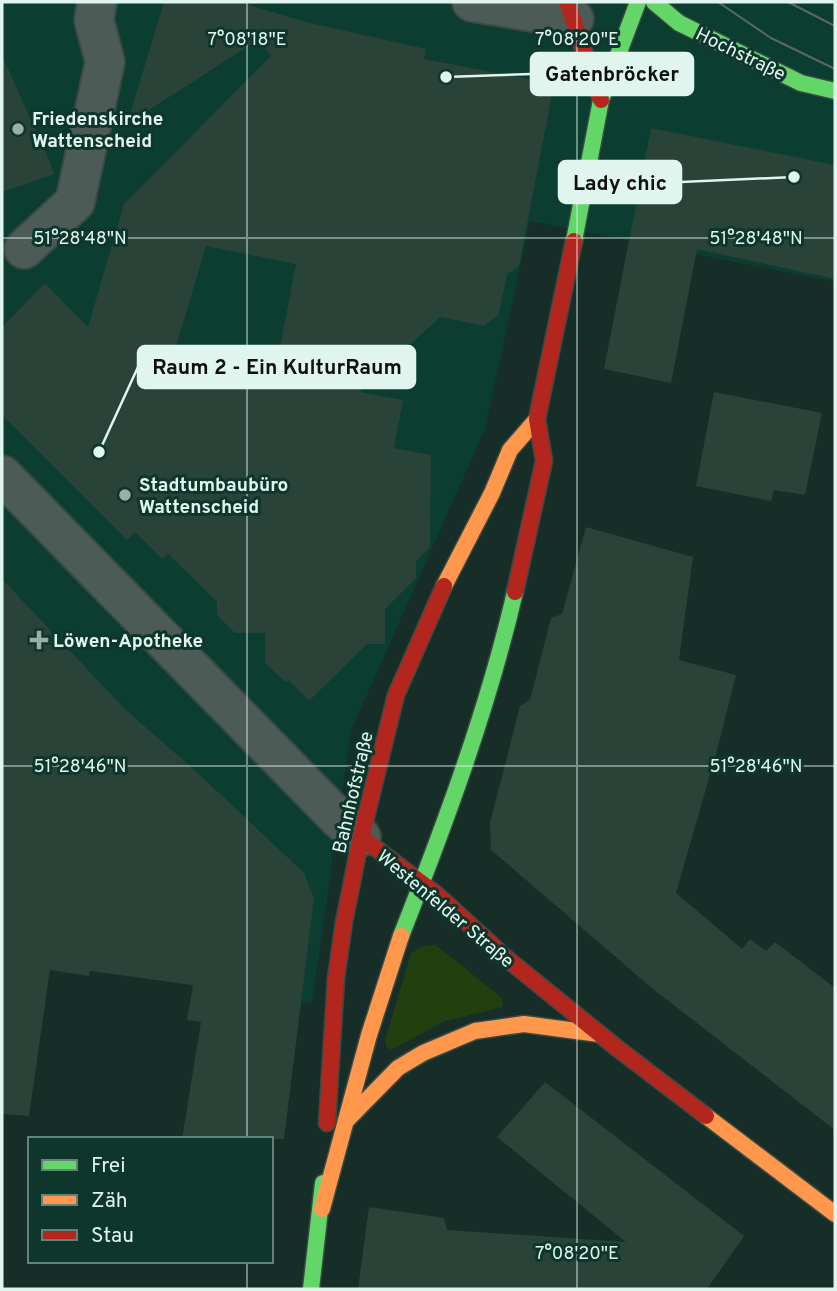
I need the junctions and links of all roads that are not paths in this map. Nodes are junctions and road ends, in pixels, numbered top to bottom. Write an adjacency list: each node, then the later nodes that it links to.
1 (97, 2): 8 (street)
2 (472, 2): 5 (street)
3 (638, 2): 7 (street, Bahnhofstraße)
4 (654, 2): 6 (street, Hochstraße)
5 (571, 10): 7 (street)
6 (835, 91)
7 (601, 100): 9 (street, Bahnhofstraße)
8 (10, 261)
9 (537, 419): 11 (street, Bahnhofstraße); 12 (street, Bahnhofstraße)
10 (2, 475): 11 (street, Westenfelder Straße)
11 (361, 837): 12 (street, Westenfelder Straße); 15 (street, Bahnhofstraße)
12 (421, 883): 13 (street, Westenfelder Straße); 14 (street, Bahnhofstraße)
13 (599, 1034): 14 (street, Bahnhofstraße); 16 (street, Westenfelder Straße)
14 (345, 1122): 15 (street, Bahnhofstraße)
15 (322, 1209): 17 (street, Bahnhofstraße)
16 (835, 1214)
17 (311, 1289)

